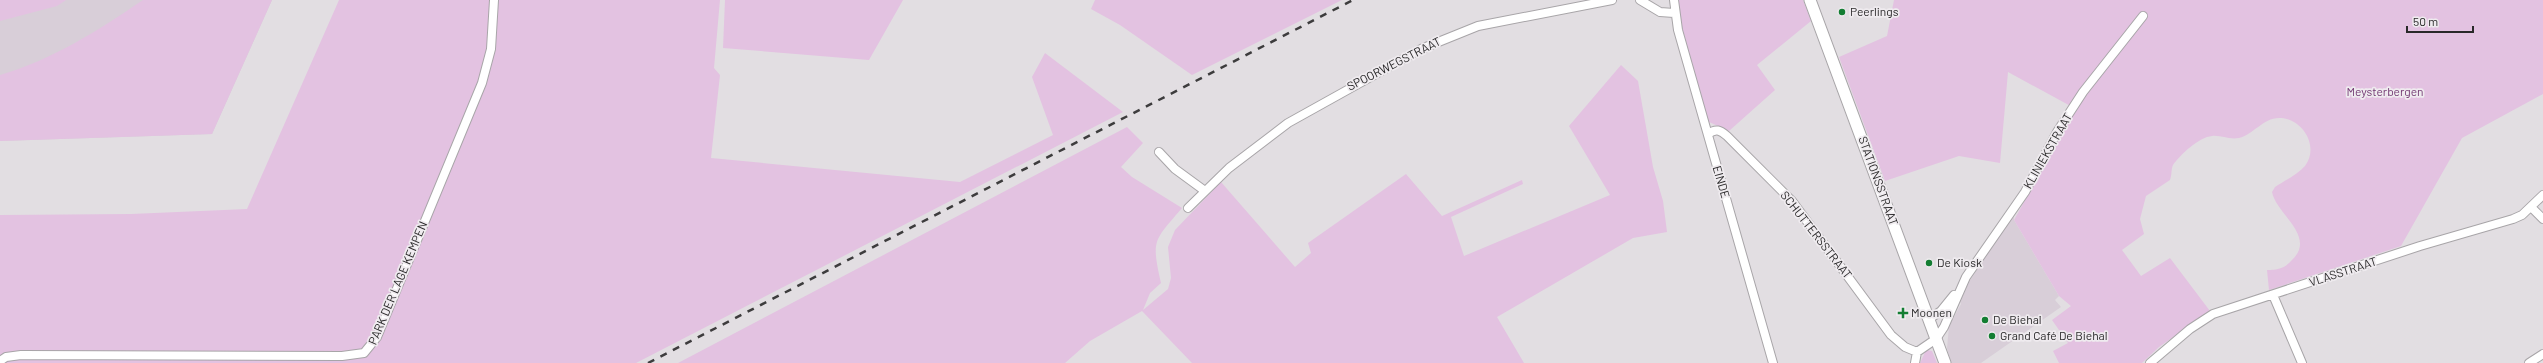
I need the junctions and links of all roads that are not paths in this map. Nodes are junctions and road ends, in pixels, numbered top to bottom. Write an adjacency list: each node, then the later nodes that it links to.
1 (494, 0): 21 (street, PARK DER LAGE KEMPEN)
2 (1612, 0): 10 (street, SPOORWEGSTRAAT)
3 (1640, 0): 6 (street)
4 (1674, 0): 6 (street, EINDE)
5 (1810, 0): 17 (main road, STATIONSSTRAAT)
6 (1674, 13): 8 (street, EINDE)
7 (2143, 16): 15 (street, KLINIEKSTRAAT)
8 (1708, 134): 19 (street, SCHUTTERSSTRAAT); 22 (street, EINDE)
9 (1159, 152): 10 (street)
10 (1206, 191): 13 (street, SPOORWEGSTRAAT)
11 (2543, 195): 12 (street, VLASSTRAAT)
12 (2531, 207): 14 (street); 16 (street, VLASSTRAAT)
13 (1188, 208)
14 (2543, 219)
15 (1958, 290): 17 (street, KLINIEKSTRAAT); 18 (street, KLINIEKSTRAAT)
16 (2273, 295): 25 (street, VLASSTRAAT); 26 (street)
17 (1929, 319): 18 (main road, STATIONSSTRAAT)
18 (1936, 339): 19 (street); 24 (main road, STATIONSSTRAAT)
19 (1917, 352): 23 (street)
20 (2543, 354): 27 (street)
21 (0, 361)
22 (1773, 363)
23 (1915, 363)
24 (1945, 363)
25 (2150, 363)
26 (2302, 363)
27 (2529, 363)

